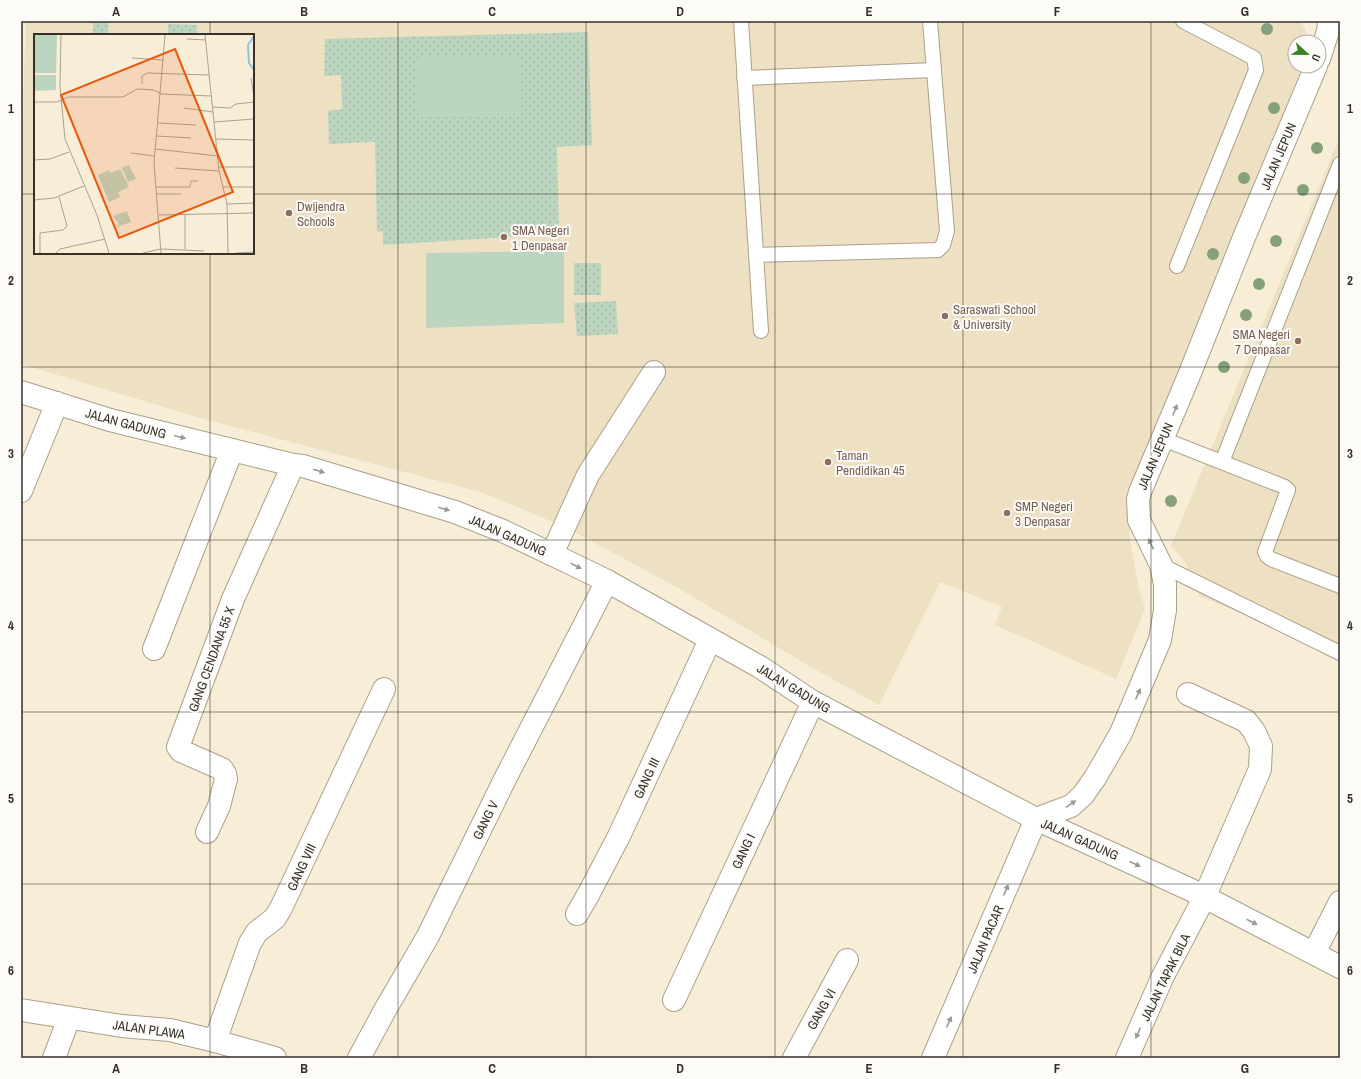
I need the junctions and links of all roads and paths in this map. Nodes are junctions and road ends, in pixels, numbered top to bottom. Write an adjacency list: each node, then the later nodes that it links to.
1 (741, 21): 8 (lane)
2 (930, 21): 6 (lane)
3 (1183, 21): 11 (lane)
4 (1329, 21): 5 (street)
5 (1327, 34)
6 (934, 70): 8 (lane); 10 (lane)
7 (1313, 74): 16 (street, JALAN JEPUN, one-way to 7)
8 (744, 78): 10 (lane)
9 (1340, 164): 18 (lane)
10 (756, 255): 12 (lane)
11 (1177, 266)
12 (761, 331)
13 (654, 372): 21 (street)
14 (21, 392): 15 (street, JALAN GADUNG)
15 (57, 403): 17 (street, JALAN GADUNG, one-way to 17); 20 (street)
16 (1163, 439): 18 (lane); 22 (street, JALAN JEPUN, one-way to 16)
17 (232, 450): 19 (street, JALAN GADUNG); 26 (street)
18 (1222, 462): 24 (lane)
19 (293, 465): 21 (street, JALAN GADUNG, one-way to 21); 32 (street, GANG CENDANA 55 X)
20 (21, 491)
21 (552, 554): 23 (street, JALAN GADUNG, one-way to 23)
22 (1161, 566): 27 (lane); 31 (street, JALAN JEPUN, one-way to 22)
23 (607, 581): 25 (street, JALAN GADUNG); 46 (street, GANG V)
24 (1340, 586)
25 (710, 640): 30 (street, JALAN GADUNG); 35 (street, GANG III)
26 (154, 649)
27 (1340, 653)
28 (384, 689): 42 (street, GANG VIII)
29 (1188, 694): 33 (street, JALAN TAPAK BILA)
30 (813, 702): 31 (street, JALAN GADUNG); 39 (street, GANG I)
31 (1036, 819): 33 (street, JALAN GADUNG, one-way to 33); 48 (street, JALAN PACAR, one-way to 31)
32 (207, 832)
33 (1204, 898): 36 (street, JALAN GADUNG, one-way to 36); 49 (street, JALAN TAPAK BILA, one-way to 49)
34 (1340, 902): 36 (street)
35 (577, 914)
36 (1314, 953): 38 (street, JALAN GADUNG)
37 (847, 960): 47 (street, GANG VI)
38 (1340, 967)
39 (674, 1000)
40 (21, 1010): 41 (street, JALAN PLAWA)
41 (69, 1018): 42 (street, JALAN PLAWA); 44 (street)
42 (215, 1041): 43 (street, JALAN PLAWA)
43 (251, 1054): 45 (street, JALAN PLAWA)
44 (54, 1058)
45 (275, 1058)
46 (359, 1058)
47 (794, 1058)
48 (933, 1058)
49 (1127, 1058)

